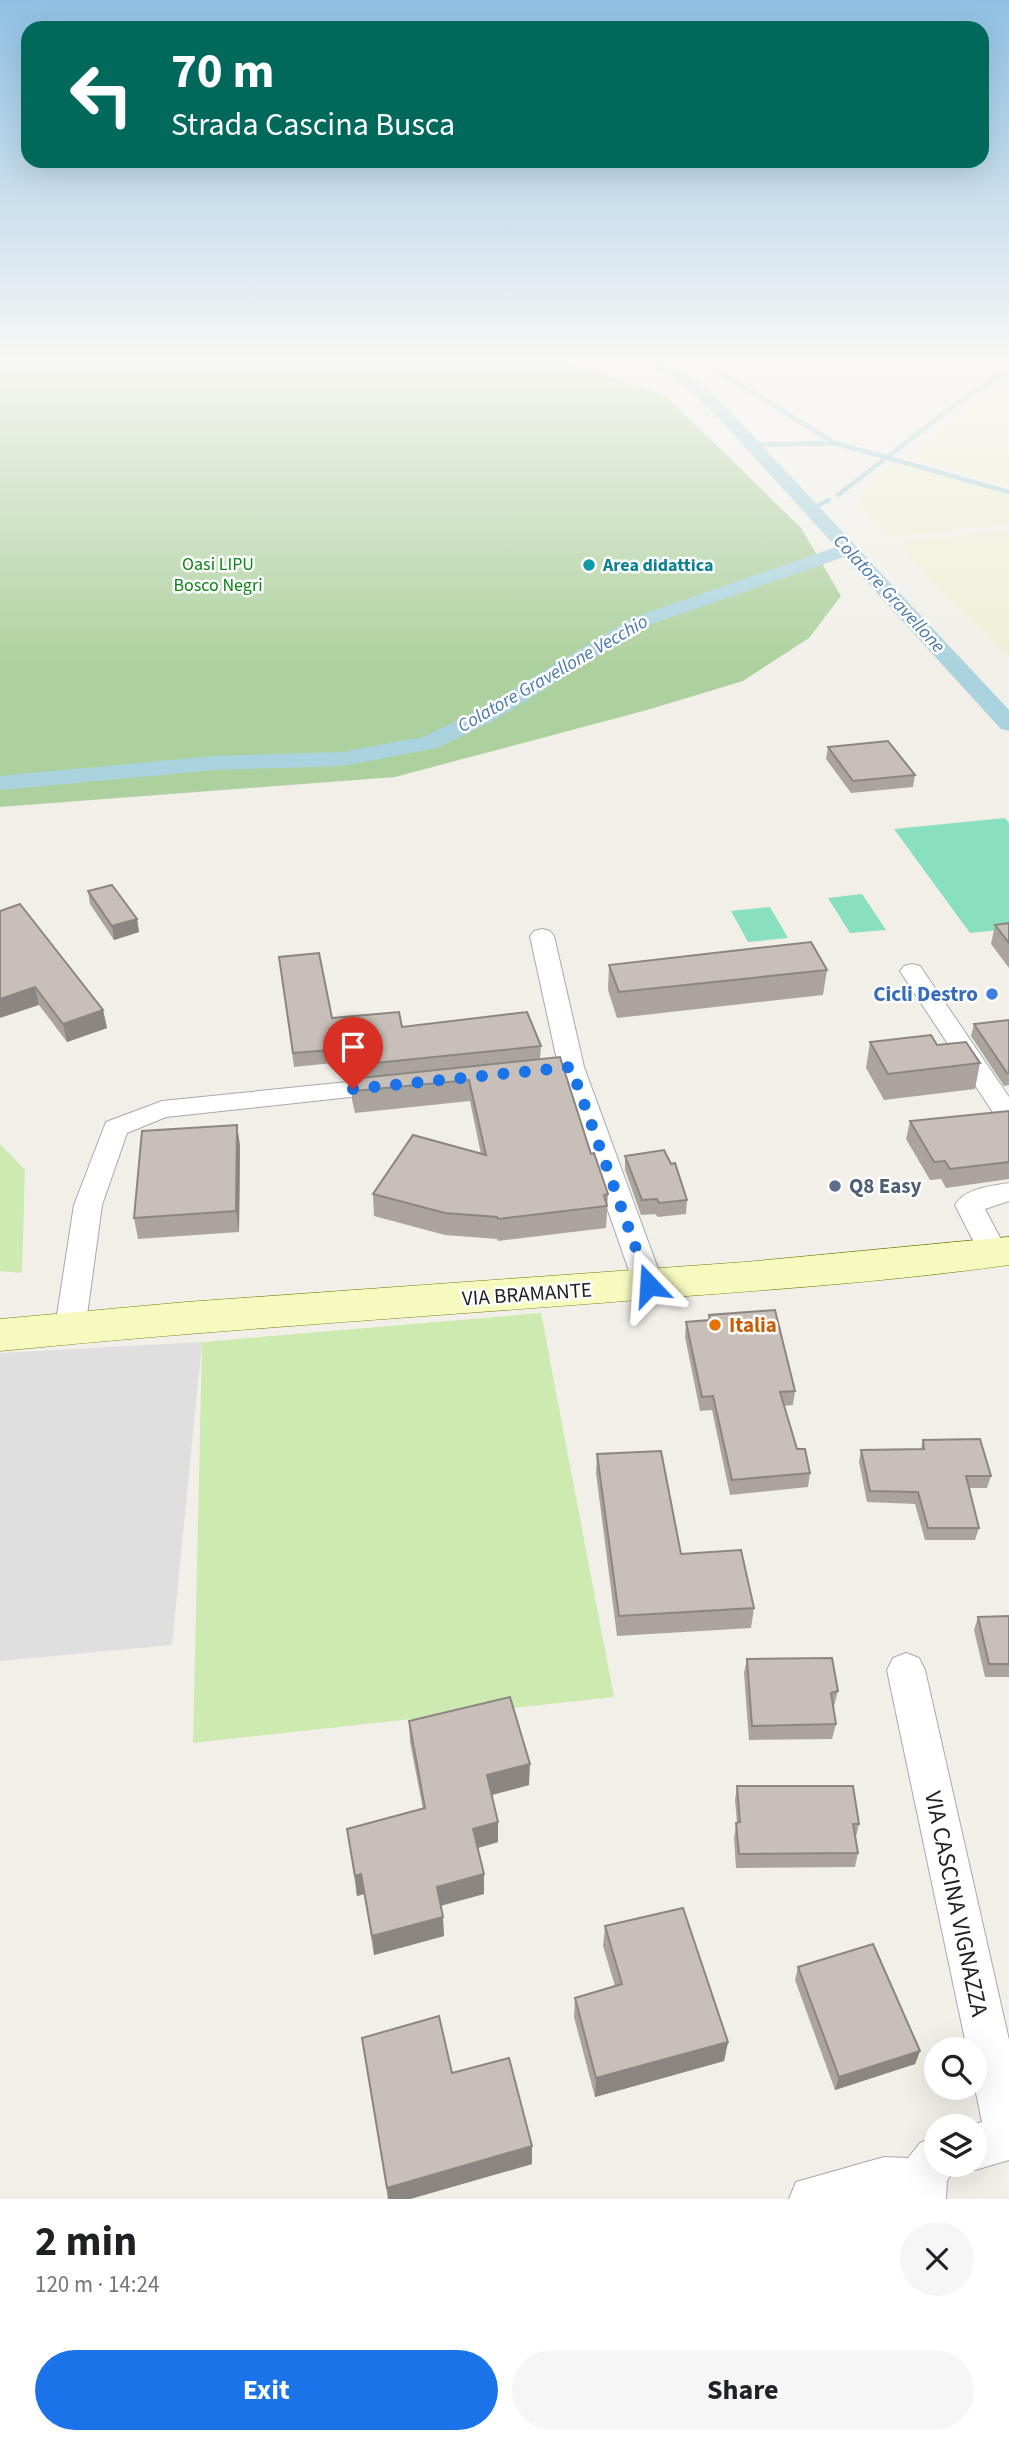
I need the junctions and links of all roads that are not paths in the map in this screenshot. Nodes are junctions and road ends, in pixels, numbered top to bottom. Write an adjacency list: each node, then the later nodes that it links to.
1 (542, 936): 3 (street)
2 (912, 971): 6 (street)
3 (571, 1067): 4 (street); 9 (street)
4 (503, 1074)
5 (408, 1084): 11 (street)
6 (1009, 1117)
7 (1009, 1192): 8 (street)
8 (1004, 1257): 9 (main road, VIA BRAMANTE)
9 (649, 1285): 12 (main road, VIA BRAMANTE)
10 (0, 1313): 11 (main road, VIA BRAMANTE)
11 (72, 1315): 12 (main road, VIA BRAMANTE)
12 (127, 1322): 13 (main road, VIA BRAMANTE)
13 (0, 1335)
14 (906, 1670): 15 (street, VIA CASCINA VIGNAZZA)
15 (997, 2140)
16 (927, 2180): 17 (street)
17 (813, 2199)

